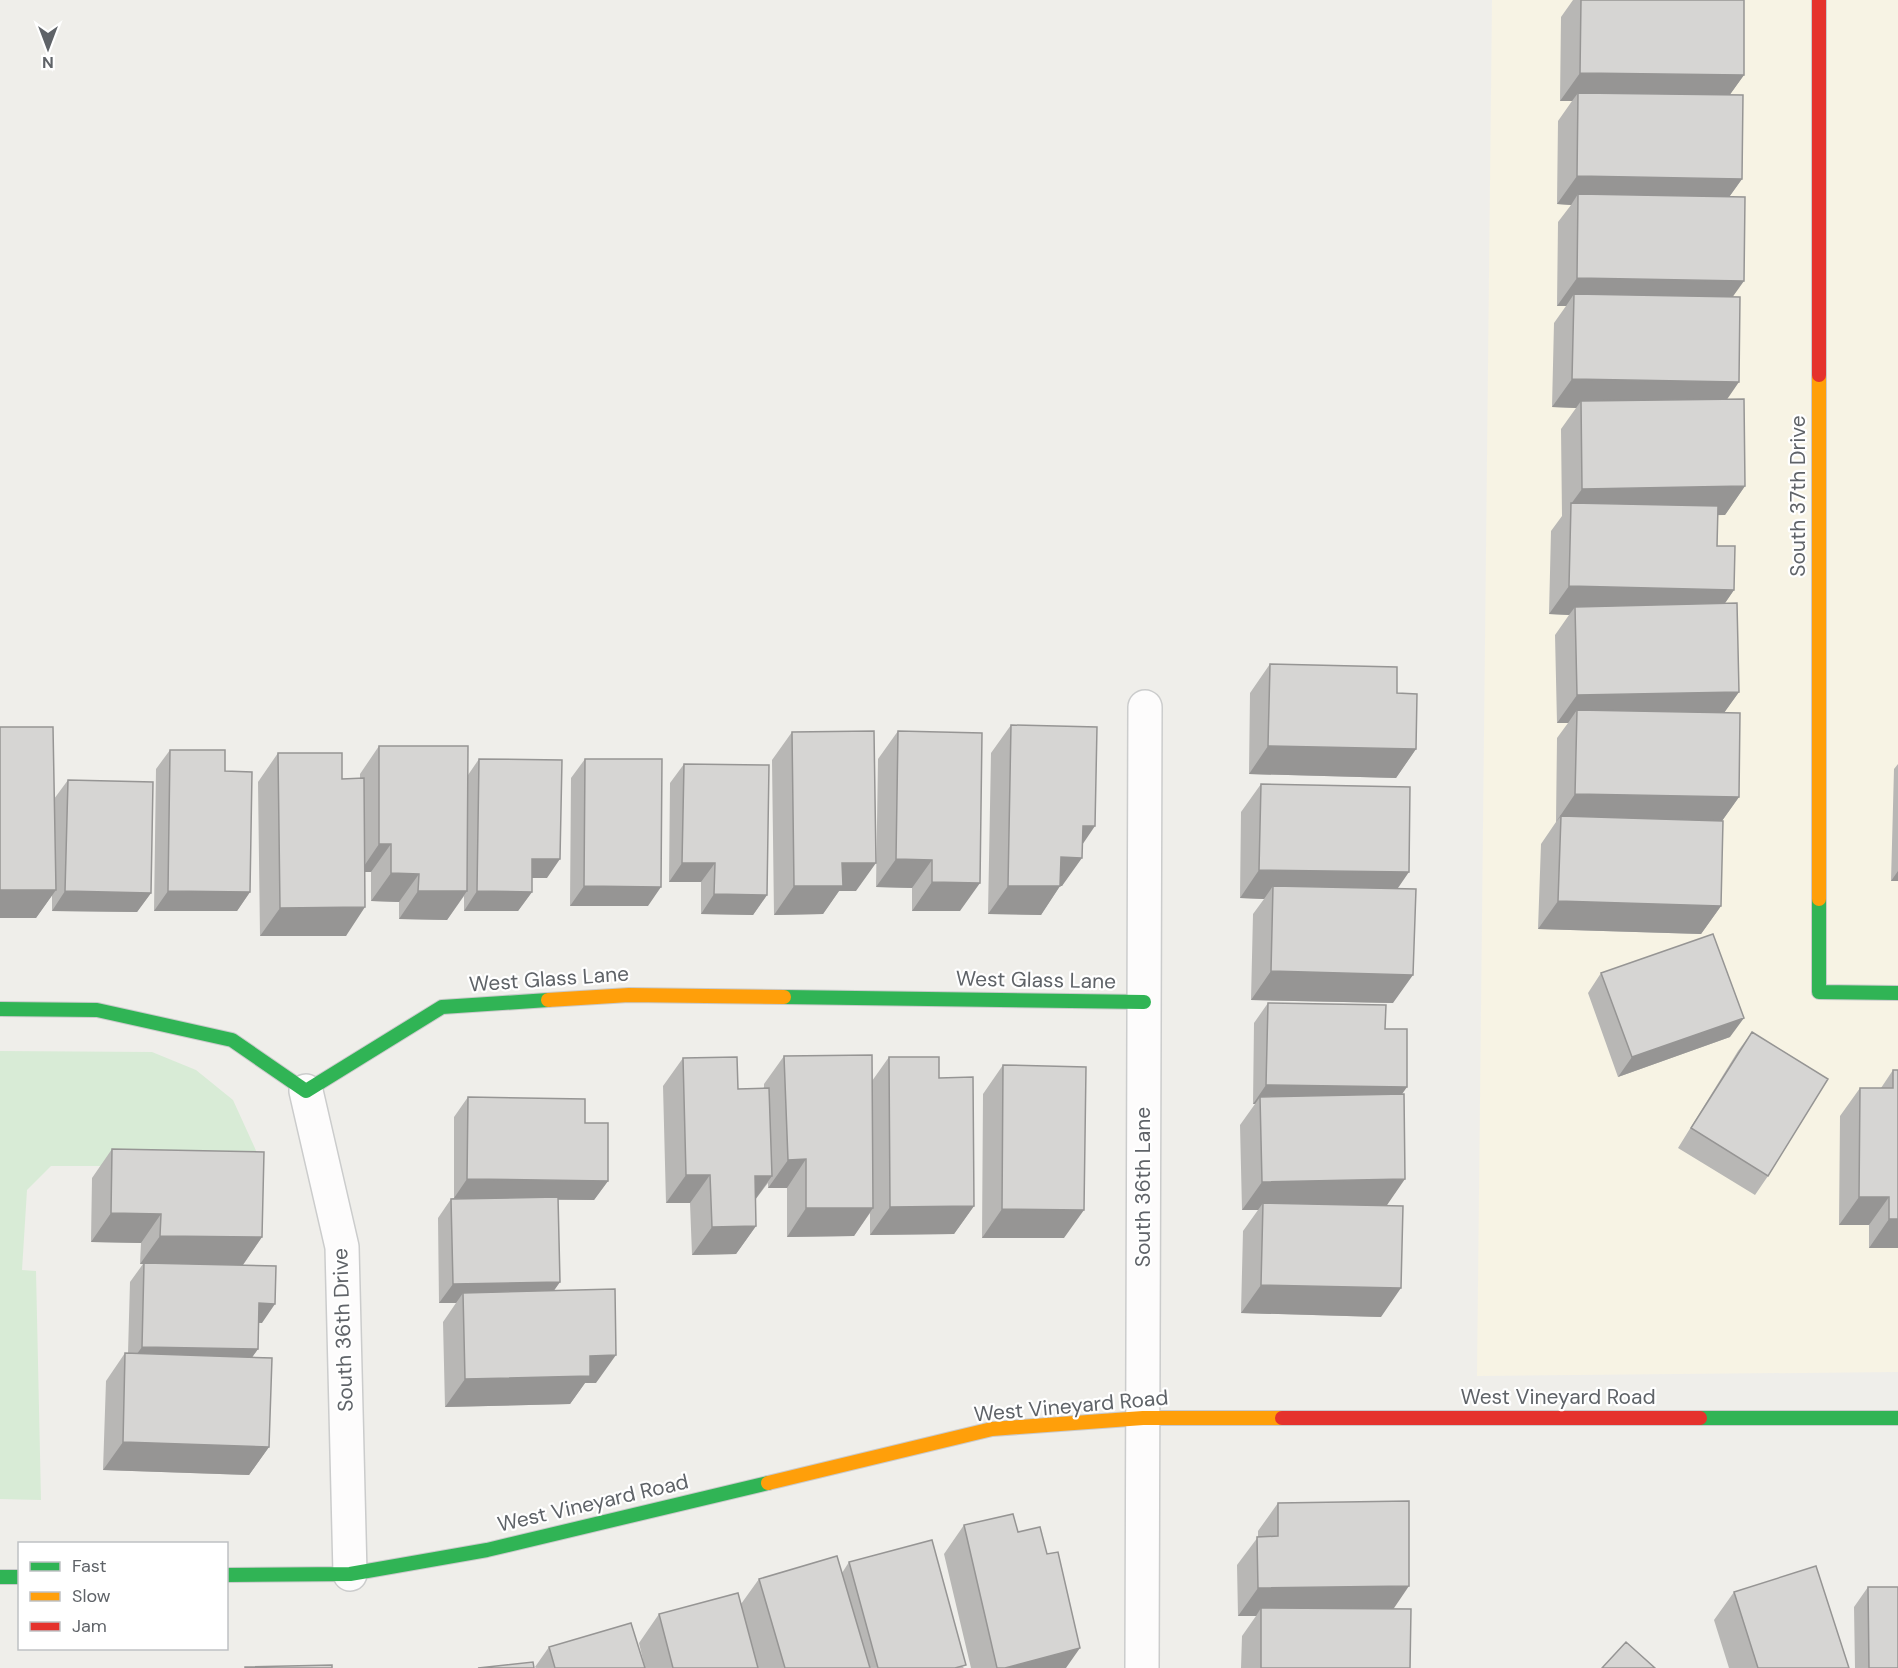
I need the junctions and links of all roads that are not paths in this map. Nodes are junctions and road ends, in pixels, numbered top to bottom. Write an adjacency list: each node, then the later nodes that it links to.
1 (1819, 0): 3 (street, South 37th Drive)
2 (1145, 707): 4 (street, South 36th Lane)
3 (1898, 993)
4 (1144, 1002): 6 (street, West Glass Lane); 7 (street, South 36th Lane)
5 (0, 1009): 6 (street)
6 (306, 1091): 9 (street, South 36th Drive)
7 (1143, 1418): 8 (street, West Vineyard Road); 9 (street, West Vineyard Road); 13 (street, South 36th Lane)
8 (1898, 1418)
9 (350, 1574): 10 (street, West Vineyard Road)
10 (228, 1575)
11 (0, 1577): 12 (street)
12 (18, 1577)
13 (1142, 1668)

